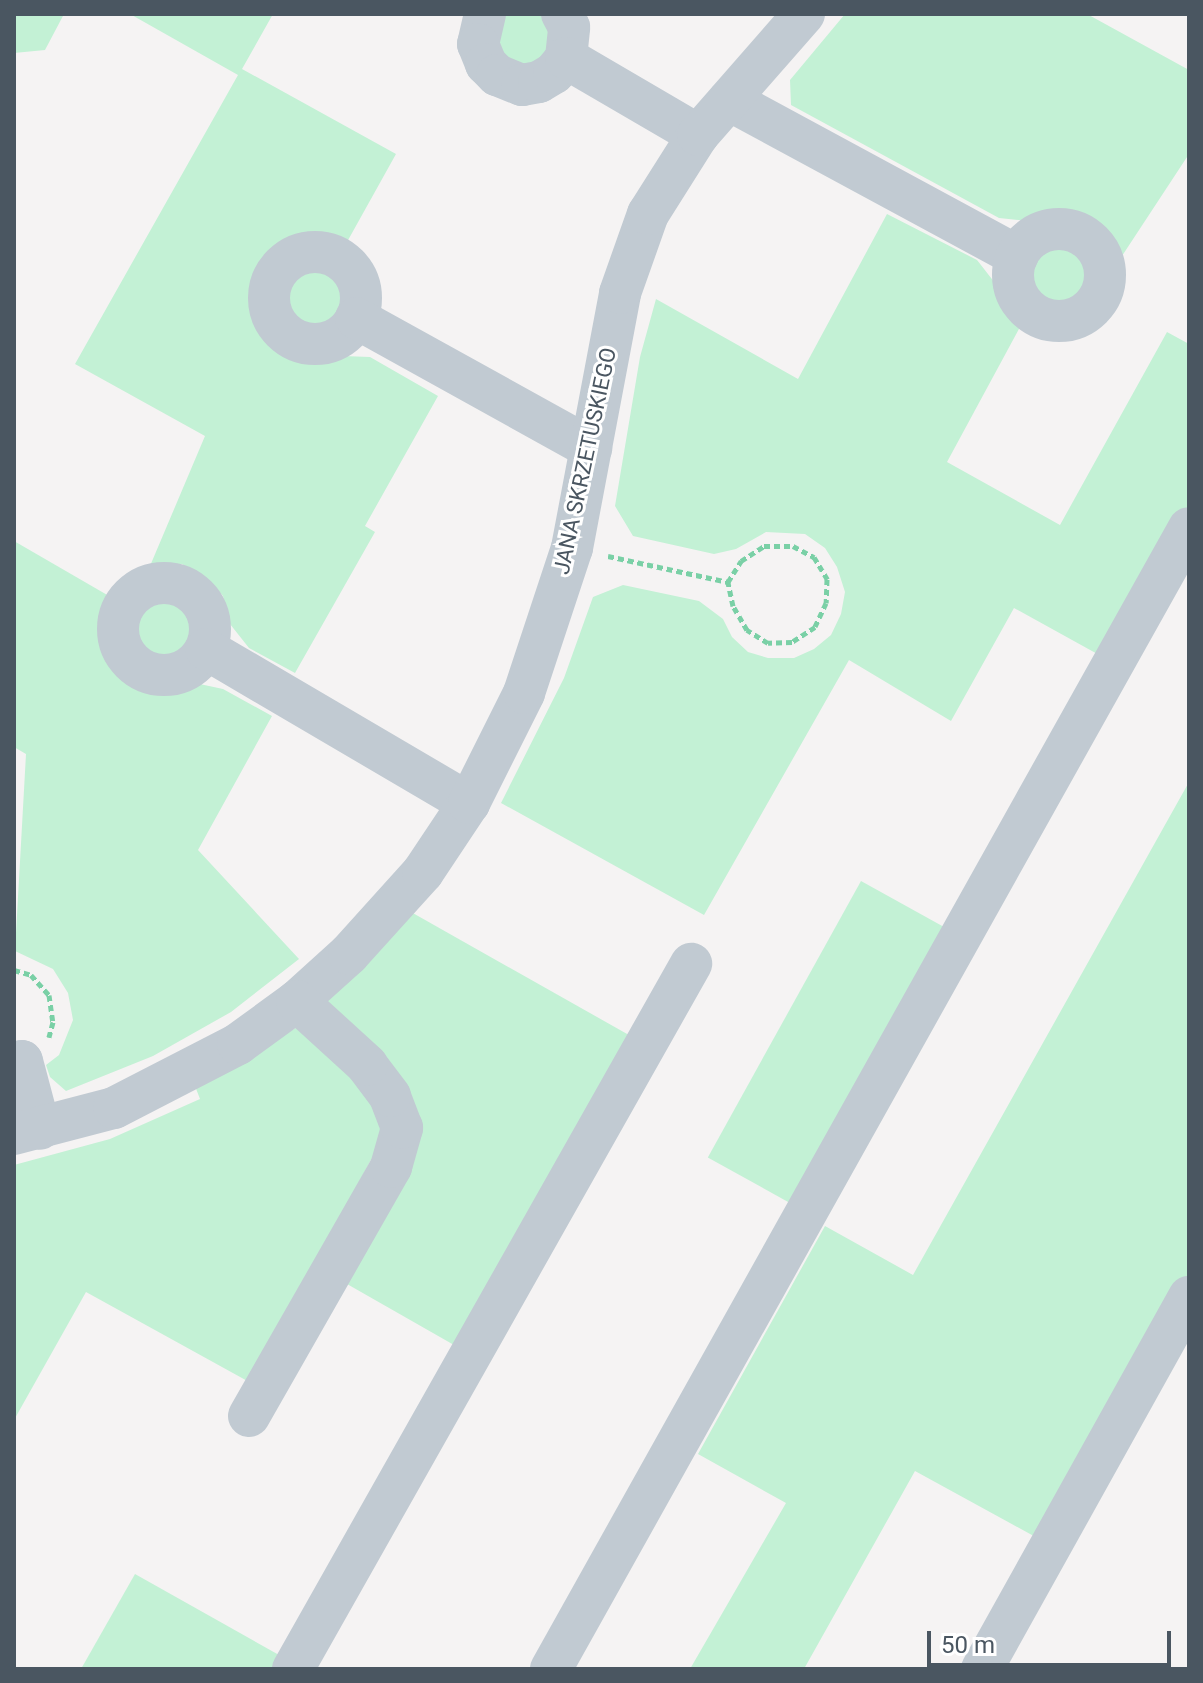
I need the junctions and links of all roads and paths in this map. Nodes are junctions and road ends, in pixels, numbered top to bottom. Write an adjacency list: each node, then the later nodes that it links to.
1 (485, 14): 4 (street)
2 (562, 14): 4 (street)
3 (804, 14): 5 (street, JANA SKRZETUSKIEGO)
4 (566, 58): 6 (street)
5 (729, 100): 6 (street, JANA SKRZETUSKIEGO); 7 (street)
6 (698, 135): 9 (street, JANA SKRZETUSKIEGO)
7 (1018, 256)
8 (356, 318): 9 (street)
9 (591, 448): 11 (street, JANA SKRZETUSKIEGO)
10 (1189, 528): 23 (street)
11 (572, 548): 12 (path); 14 (street, JANA SKRZETUSKIEGO)
12 (728, 582): 12 (path)
13 (206, 649): 14 (street)
14 (469, 803): 17 (street, JANA SKRZETUSKIEGO)
15 (691, 964): 22 (street)
16 (14, 970): 18 (path)
17 (297, 1001): 19 (street, JANA SKRZETUSKIEGO); 21 (street)
18 (18, 1062): 19 (street)
19 (27, 1131)
20 (1189, 1297): 24 (street)
21 (249, 1416)
22 (293, 1669)
23 (551, 1669)
24 (982, 1669)

